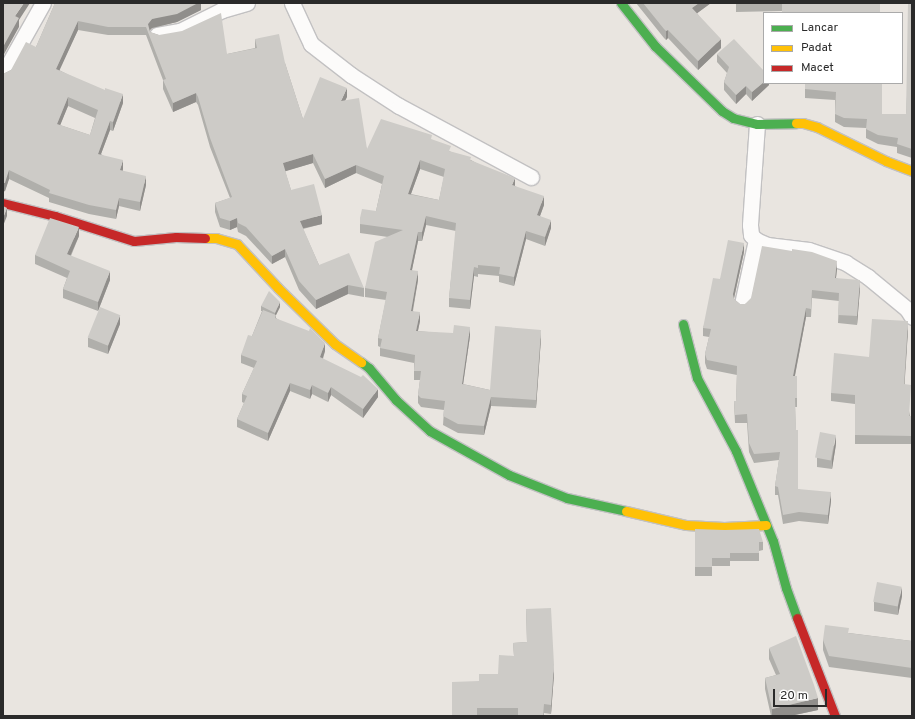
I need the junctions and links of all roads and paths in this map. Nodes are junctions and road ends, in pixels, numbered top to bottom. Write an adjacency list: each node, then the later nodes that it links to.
1 (43, 3): 6 (street)
2 (247, 3): 5 (street)
3 (292, 3): 9 (street)
4 (621, 3): 7 (street)
5 (157, 35)
6 (3, 74)
7 (757, 124): 8 (street); 11 (street)
8 (912, 171)
9 (531, 177)
10 (3, 203): 15 (street)
11 (756, 240): 12 (street); 13 (street)
12 (742, 304)
13 (912, 317)
14 (683, 324): 15 (street)
15 (766, 524): 16 (street)
16 (835, 716)

